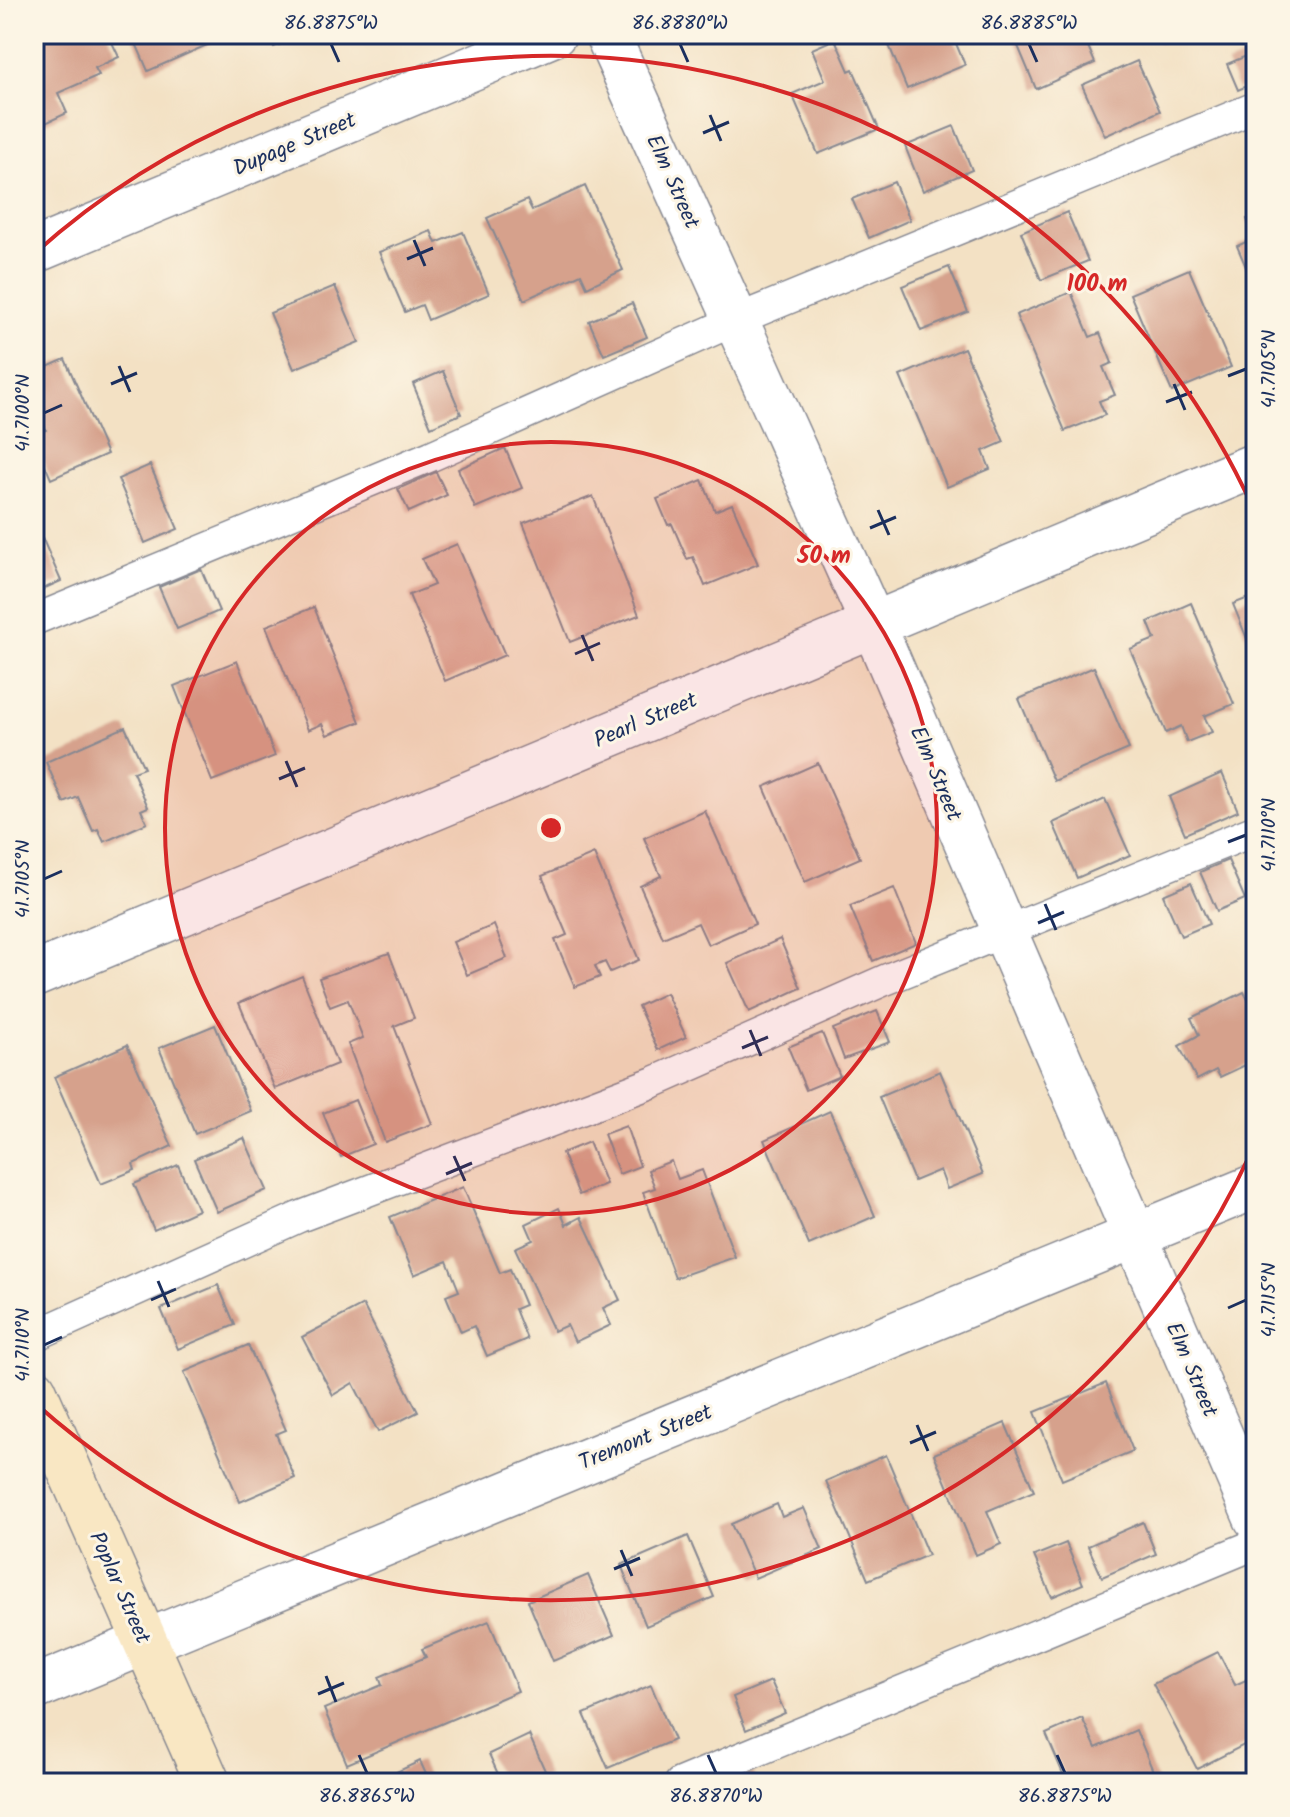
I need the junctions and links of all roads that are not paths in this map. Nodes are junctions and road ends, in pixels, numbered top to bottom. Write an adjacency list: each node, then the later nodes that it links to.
1 (554, 34): 4 (street, Dupage Street)
2 (607, 34): 5 (street, Elm Street)
3 (1256, 107): 5 (lane)
4 (34, 251)
5 (736, 320): 7 (lane); 8 (street, Elm Street)
6 (1256, 465): 8 (street, Pearl Street)
7 (34, 620)
8 (873, 624): 10 (street, Elm Street); 11 (street, Pearl Street)
9 (1256, 830): 10 (lane)
10 (1005, 931): 13 (street, Elm Street); 14 (lane)
11 (34, 975)
12 (1256, 1186): 13 (street, Tremont Street)
13 (1136, 1235): 16 (street, Elm Street); 18 (street, Tremont Street)
14 (34, 1336)
15 (34, 1390): 18 (street, Poplar Street)
16 (1256, 1518)
17 (1256, 1544): 21 (lane)
18 (145, 1641): 19 (street, Tremont Street); 20 (street, Poplar Street)
19 (34, 1688)
20 (208, 1783)
21 (680, 1783)

